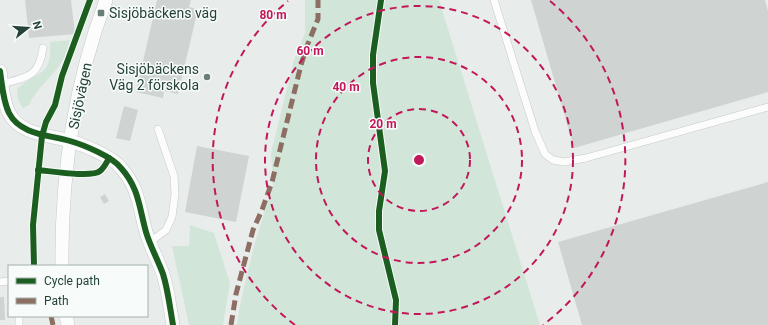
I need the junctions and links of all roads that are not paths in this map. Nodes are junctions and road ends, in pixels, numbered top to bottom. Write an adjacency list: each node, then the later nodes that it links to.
1 (106, 0): 8 (street, Sisjövägen)
2 (494, 0): 5 (lane)
3 (43, 48): 4 (lane)
4 (1, 78): 6 (street)
5 (768, 107)
6 (5, 118): 8 (street)
7 (158, 129): 9 (lane)
8 (70, 141): 9 (street); 10 (street, Sisjövägen)
9 (150, 242): 11 (street)
10 (62, 265)
11 (174, 325)

